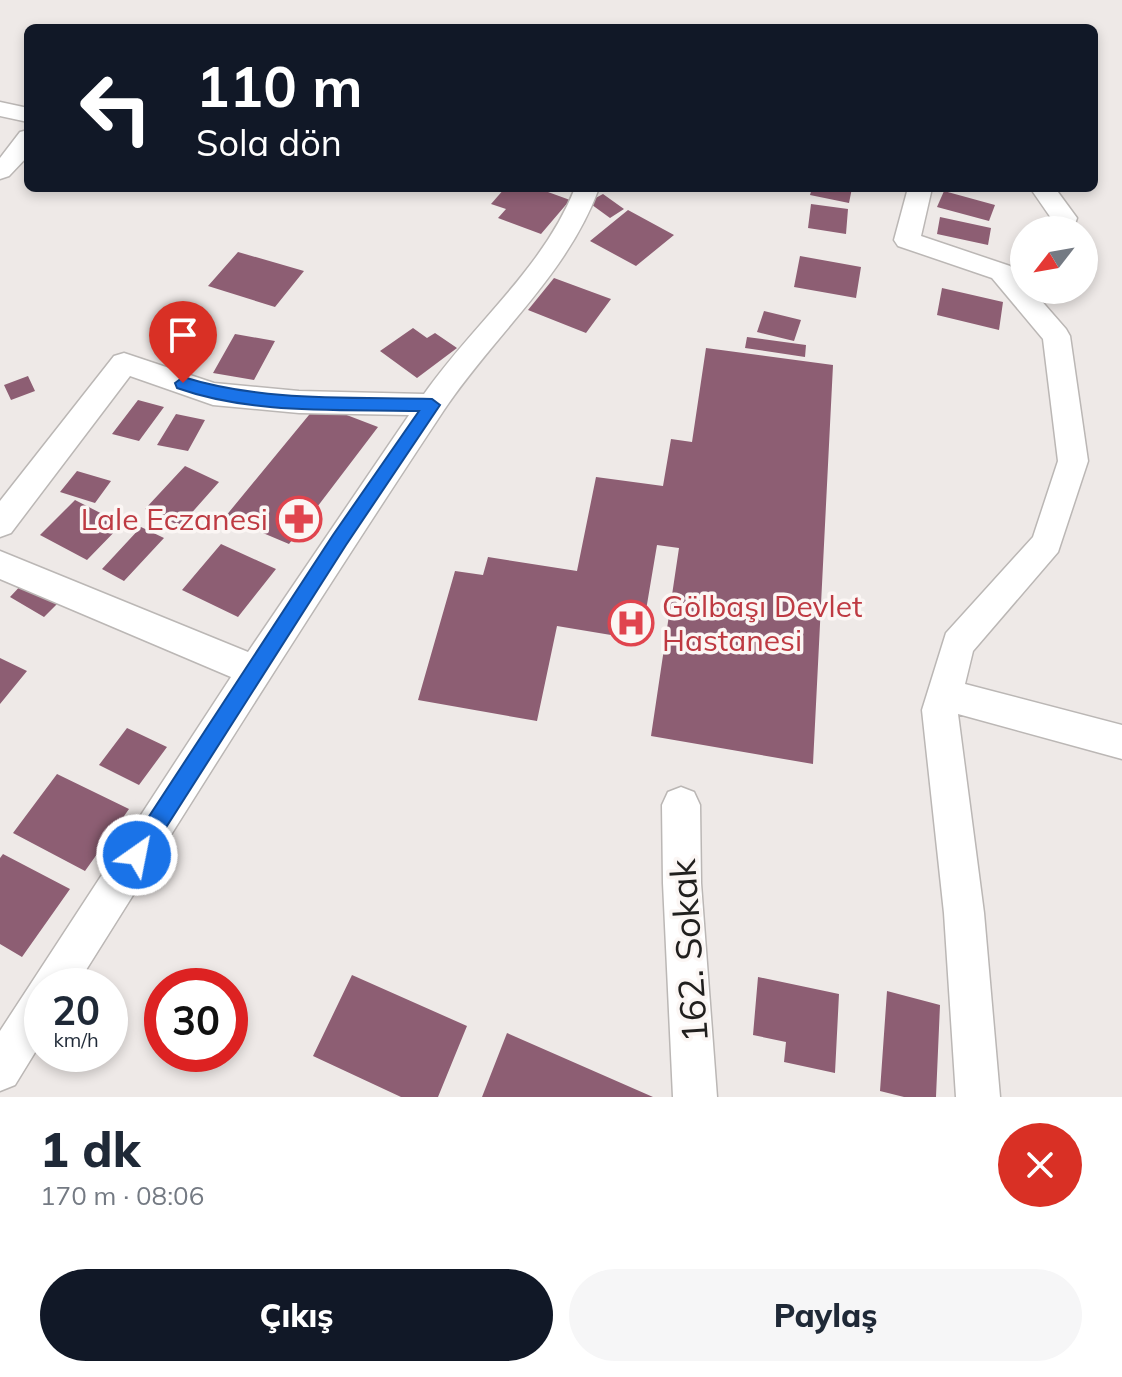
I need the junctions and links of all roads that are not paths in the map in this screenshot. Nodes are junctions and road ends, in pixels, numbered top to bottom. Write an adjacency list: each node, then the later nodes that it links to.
1 (0, 109): 2 (street)
2 (24, 114)
3 (24, 143): 4 (street)
4 (0, 171)
5 (586, 192): 11 (street)
6 (919, 192): 9 (street)
7 (1045, 192): 8 (street)
8 (1063, 216)
9 (1010, 280)
10 (1032, 304): 15 (street)
11 (432, 405): 12 (street); 14 (street)
12 (0, 524)
13 (0, 565): 14 (street)
14 (255, 671): 18 (street)
15 (943, 694): 16 (street); 22 (street)
16 (1122, 742)
17 (681, 805): 21 (street, 162. Sokak)
18 (64, 968)
19 (24, 1031): 20 (street)
20 (0, 1070)
21 (695, 1097)
22 (978, 1097)

